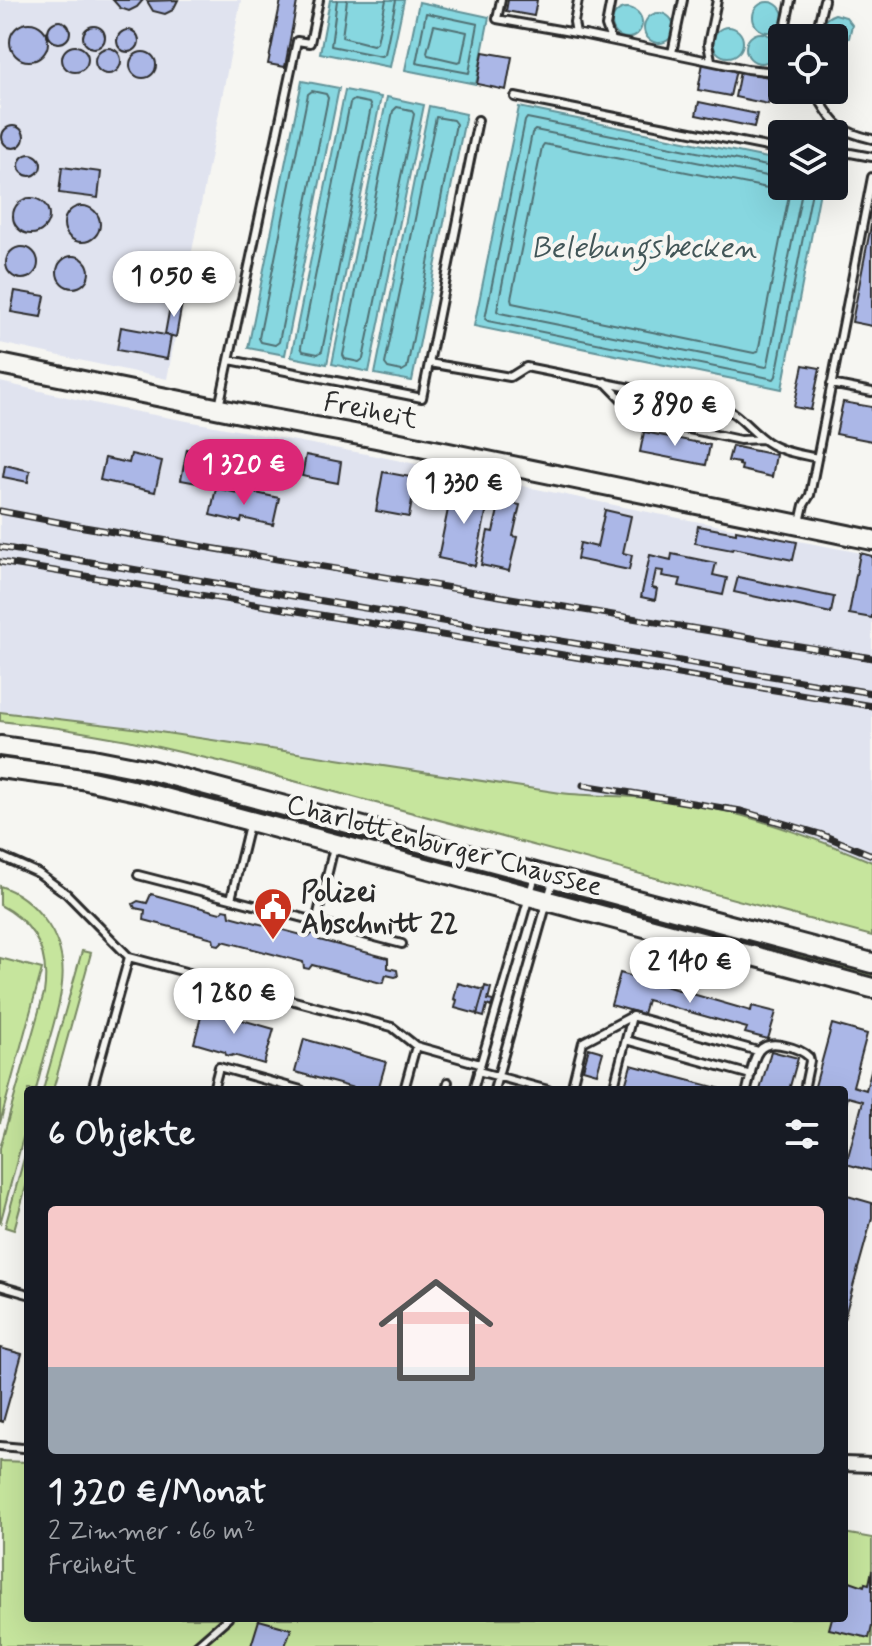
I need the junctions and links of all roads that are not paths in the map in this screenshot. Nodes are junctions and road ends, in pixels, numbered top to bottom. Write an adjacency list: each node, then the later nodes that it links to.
1 (319, 0): 24 (lane)
2 (501, 0): 11 (lane)
3 (578, 0): 11 (lane)
4 (611, 0): 12 (lane)
5 (683, 0): 13 (lane)
6 (717, 0): 14 (lane)
7 (791, 0): 9 (lane)
8 (824, 0): 10 (lane)
9 (786, 24)
10 (818, 24)
11 (576, 33): 12 (lane)
12 (611, 40): 13 (lane)
13 (672, 53): 14 (lane)
14 (711, 60): 15 (lane)
15 (768, 72)
16 (515, 97): 20 (lane)
17 (821, 104): 19 (lane)
18 (478, 120): 25 (lane)
19 (872, 139)
20 (768, 147)
21 (848, 153): 22 (lane)
22 (872, 157)
23 (872, 177): 28 (lane)
24 (230, 360): 25 (lane); 30 (lane)
25 (429, 363): 27 (lane)
26 (0, 364): 30 (main road, Freiheit)
27 (605, 382): 31 (lane); 31 (lane)
28 (831, 384): 29 (lane); 32 (lane)
29 (872, 392)
30 (219, 409): 33 (main road, Freiheit)
31 (763, 439): 32 (lane)
32 (817, 458): 33 (lane)
33 (800, 526): 34 (main road, Freiheit)
34 (872, 540)
35 (0, 746): 41 (main road, Charlottenburger Chaussee)
36 (0, 768): 37 (main road, Charlottenburger Chaussee)
37 (250, 821): 38 (main road, Charlottenburger Chaussee); 43 (lane)
38 (335, 844): 42 (main road, Charlottenburger Chaussee); 45 (lane)
39 (0, 856): 47 (lane)
40 (138, 875): 43 (lane)
41 (545, 875): 42 (lane); 44 (lane); 48 (main road, Charlottenburger Chaussee)
42 (529, 896): 44 (main road, Charlottenburger Chaussee); 54 (lane)
43 (231, 899): 45 (lane)
44 (548, 901): 49 (main road, Charlottenburger Chaussee); 56 (lane)
45 (316, 922): 46 (lane)
46 (402, 944)
47 (129, 957): 52 (lane); 58 (lane)
48 (872, 963)
49 (872, 988)
50 (632, 1016): 51 (lane); 53 (lane); 66 (lane)
51 (626, 1040): 55 (lane); 67 (lane)
52 (416, 1046): 54 (lane); 61 (lane)
53 (758, 1051): 55 (lane); 69 (lane)
54 (479, 1067): 56 (lane); 63 (lane)
55 (751, 1075): 68 (lane)
56 (498, 1076): 64 (lane); 65 (lane)
57 (448, 1082): 62 (lane)
58 (93, 1086)
59 (214, 1086): 60 (lane)
60 (287, 1086)
61 (405, 1086)
62 (447, 1086)
63 (474, 1086)
64 (495, 1086)
65 (534, 1086)
66 (572, 1086)
67 (614, 1086)
68 (748, 1086)
69 (805, 1086)
70 (0, 1286): 71 (lane)
71 (24, 1293)
72 (0, 1446): 73 (lane)
73 (24, 1448)
74 (848, 1464): 75 (street)
75 (872, 1465)
76 (223, 1622): 77 (lane)
77 (196, 1646)

